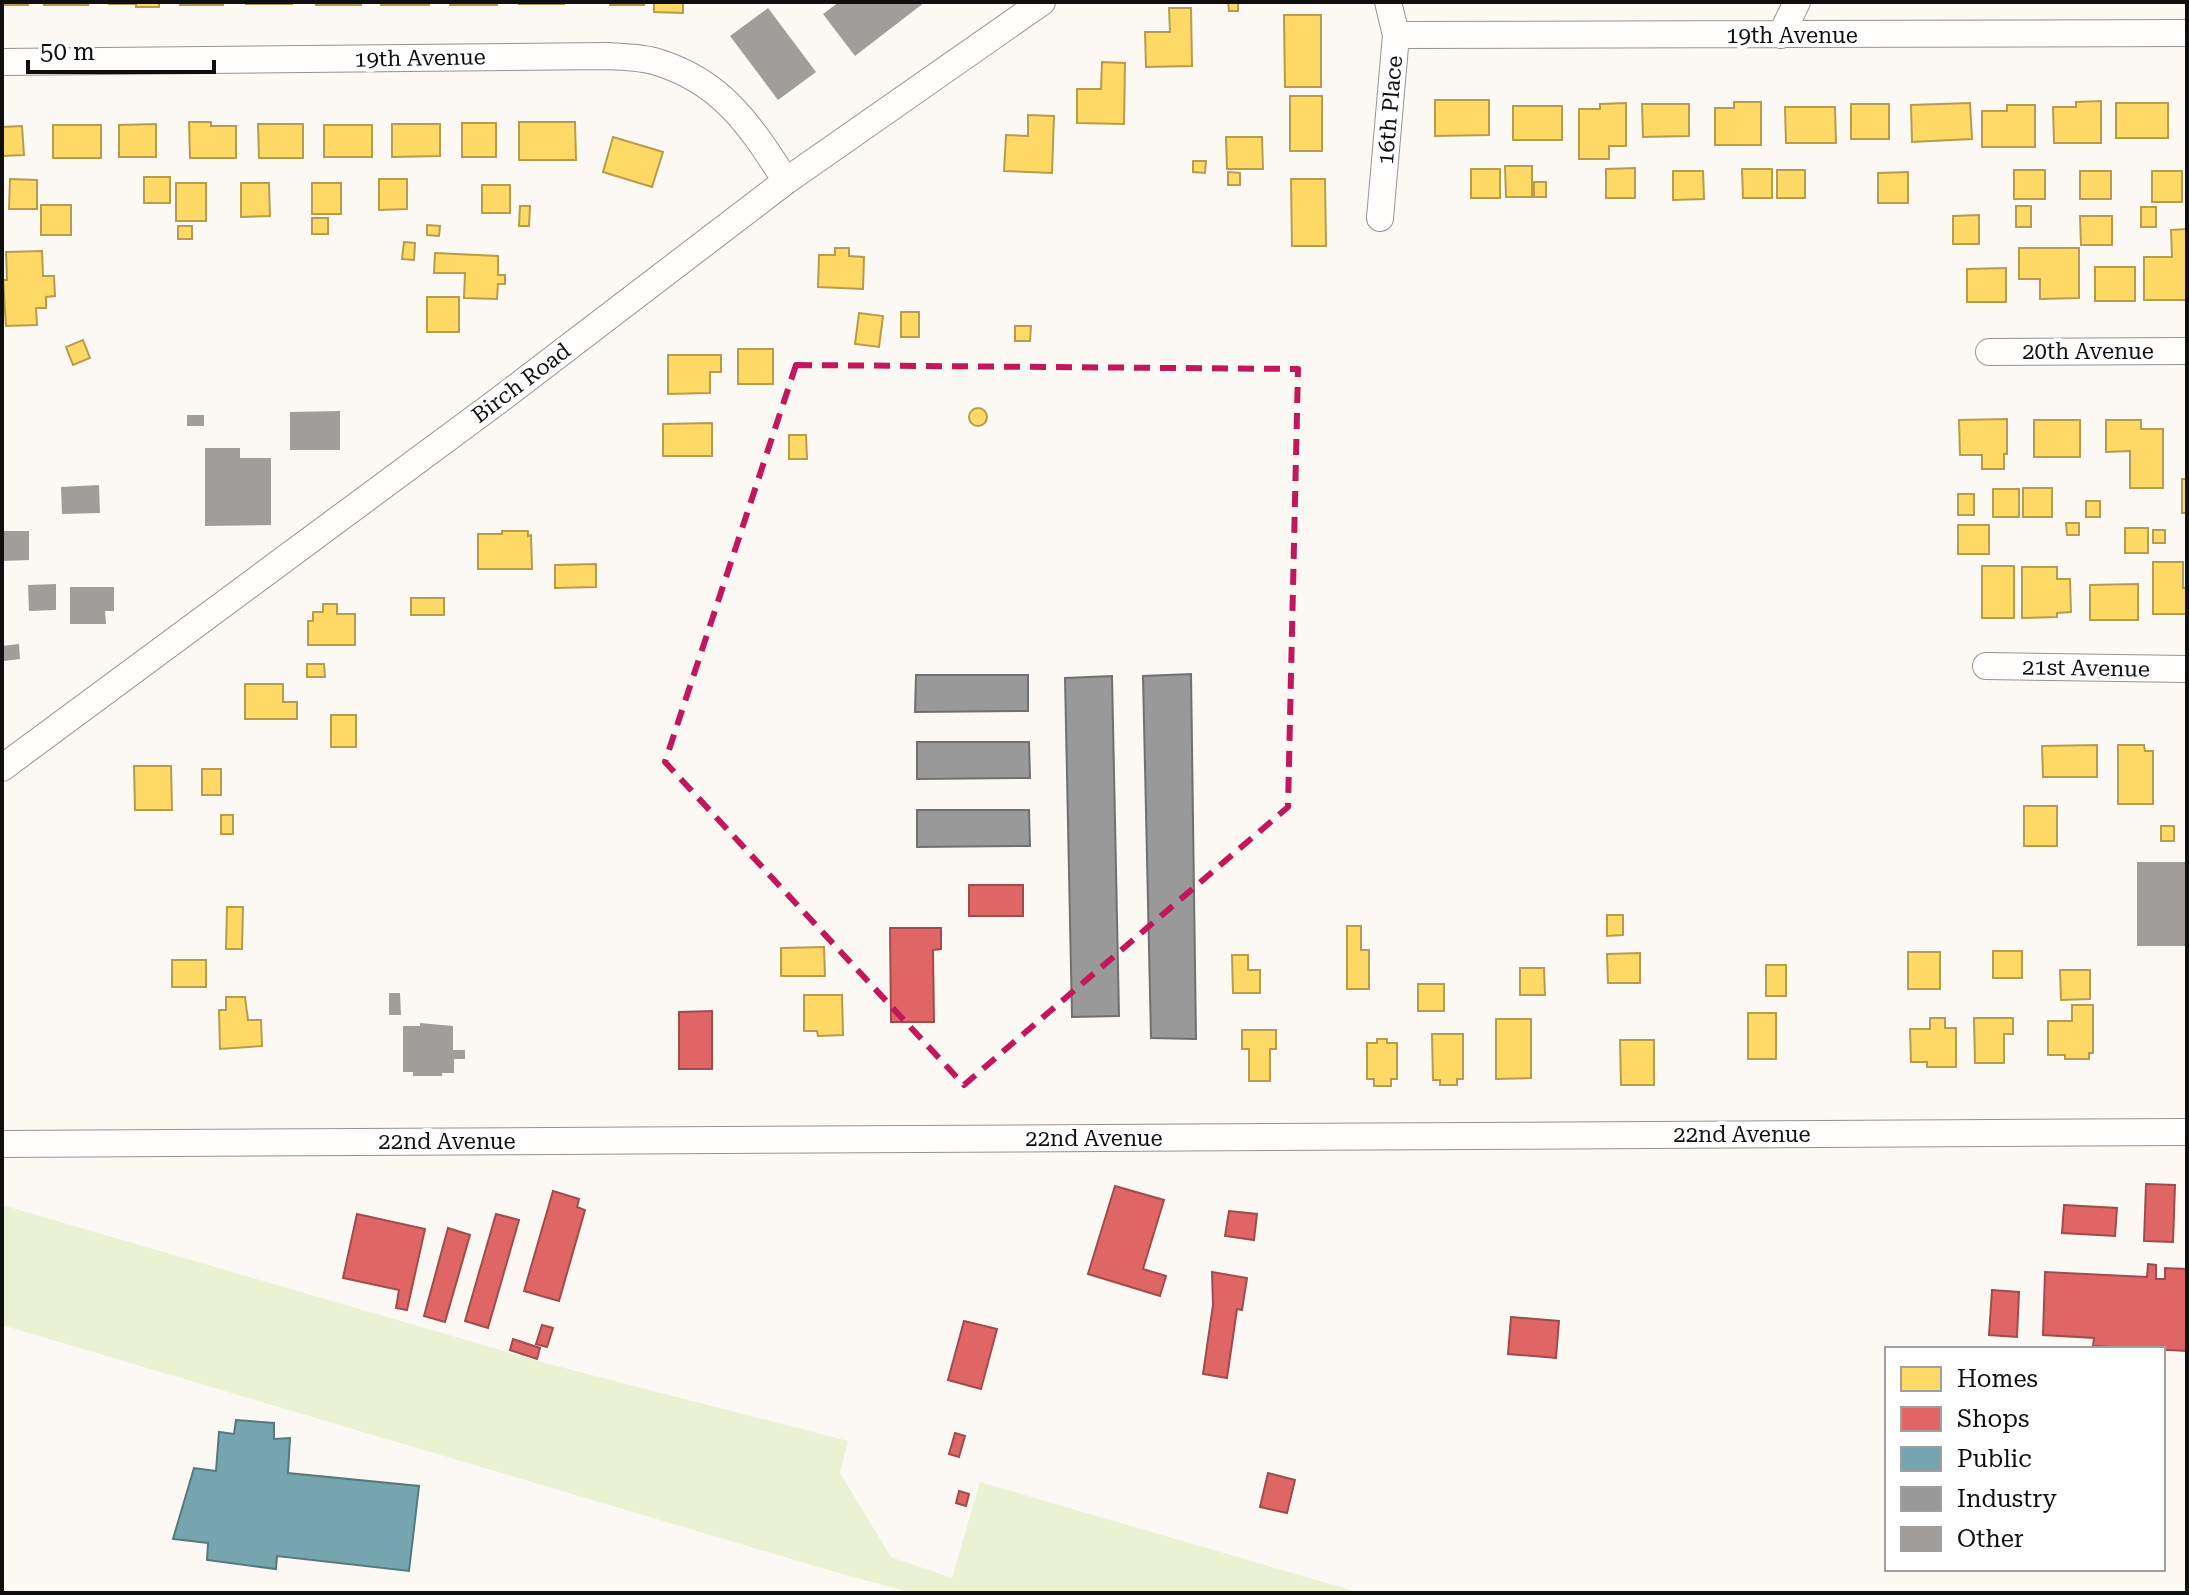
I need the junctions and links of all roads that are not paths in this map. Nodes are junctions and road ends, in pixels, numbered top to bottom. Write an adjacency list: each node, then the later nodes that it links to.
1 (1042, 2): 8 (street, Birch Road)
2 (1388, 2): 5 (street, 16th Place)
3 (1797, 2): 6 (street)
4 (2187, 33): 6 (street, 19th Avenue)
5 (1396, 35): 6 (street, 19th Avenue); 9 (street, 16th Place)
6 (1781, 35)
7 (2, 62): 8 (street, 19th Avenue)
8 (786, 181): 14 (street, Birch Road)
9 (1380, 218)
10 (2187, 351): 11 (street, 20th Avenue)
11 (1989, 352)
12 (1986, 666): 13 (street, 21st Avenue)
13 (2187, 669)
14 (2, 768)
15 (2187, 1132): 16 (street, 22nd Avenue)
16 (2, 1144)

